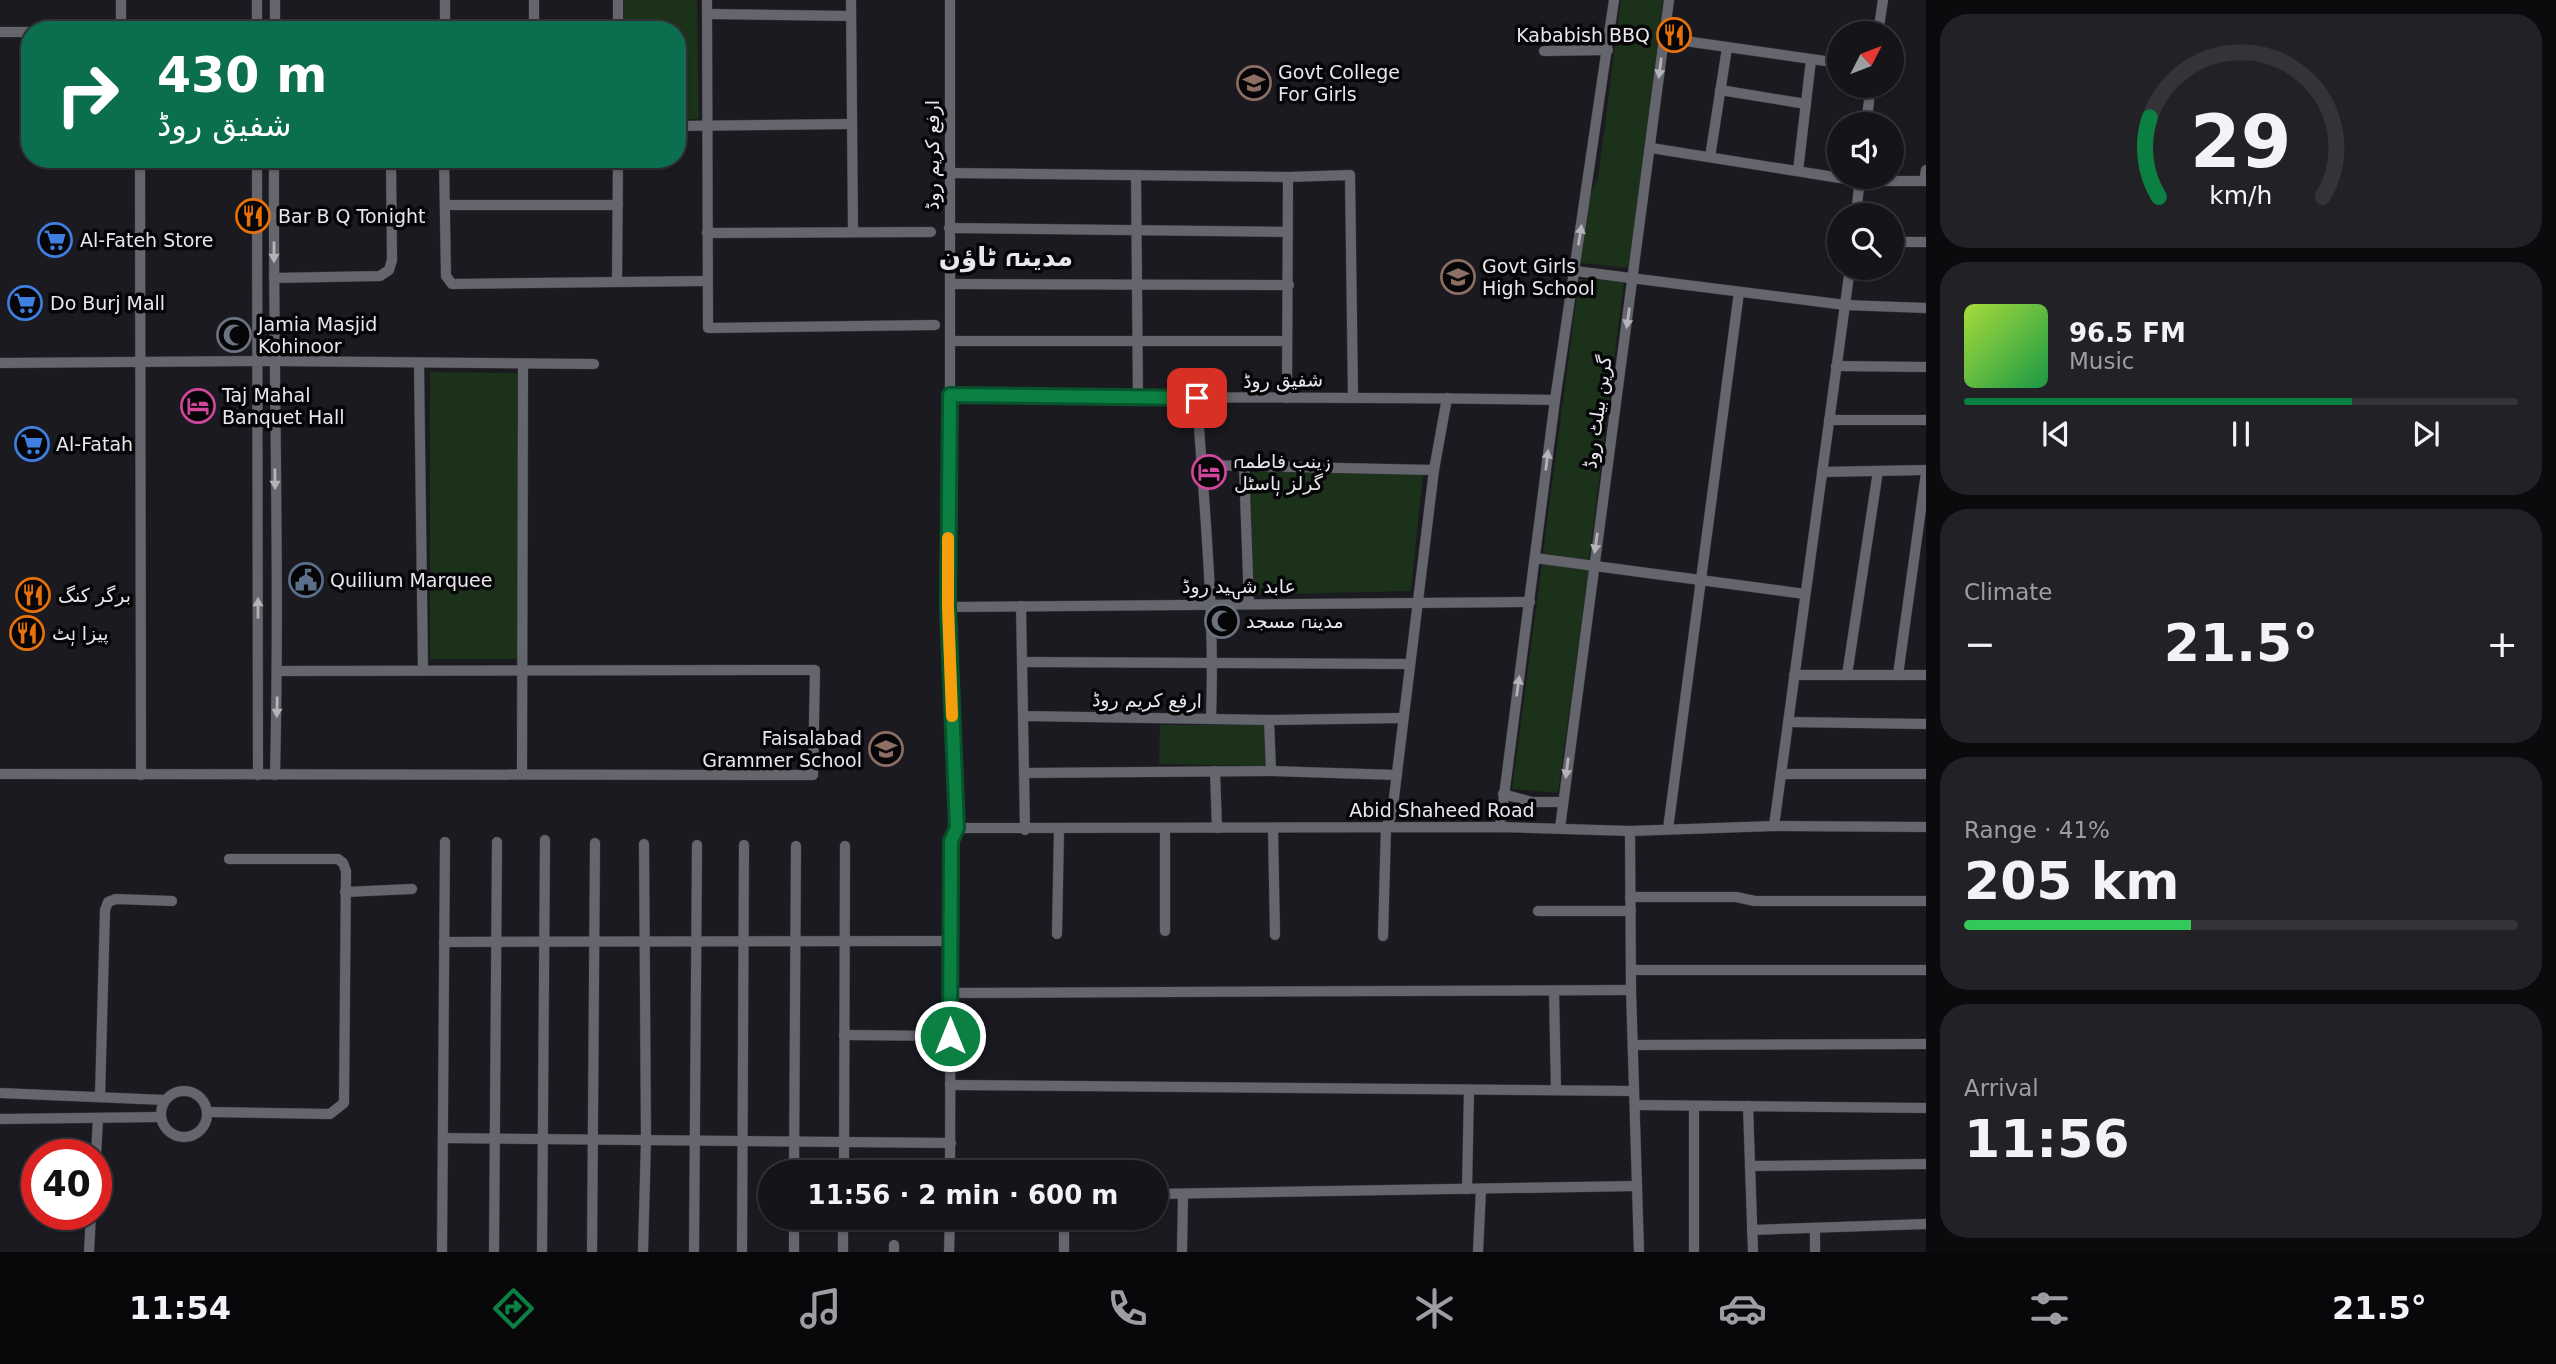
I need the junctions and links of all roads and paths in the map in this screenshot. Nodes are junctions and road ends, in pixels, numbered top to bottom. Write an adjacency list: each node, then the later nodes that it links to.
1 (121, 0): 15 (street)
2 (257, 0): 16 (street)
3 (275, 0): 17 (street)
4 (445, 0): 18 (street)
5 (534, 0): 19 (street)
6 (618, 0): 20 (street)
7 (707, 0): 13 (street)
8 (851, 0): 14 (street)
9 (950, 0): 45 (street, ارفع کریم روڈ)
10 (1614, 0): 26 (street)
11 (1669, 0): 24 (street, گرین بیلٹ روڈ)
12 (1883, 0): 21 (street)
13 (707, 14): 14 (street); 34 (street)
14 (850, 16): 32 (street)
15 (121, 21)
16 (257, 21)
17 (275, 21)
18 (445, 21)
19 (534, 21)
20 (618, 21)
21 (1880, 21)
22 (0, 32): 23 (street)
23 (21, 32)
24 (1664, 38): 25 (street); 35 (street, گرین بیلٹ روڈ, one-way to 35)
25 (1727, 48): 28 (street); 30 (street)
26 (1608, 50): 27 (street); 61 (street, one-way to 26)
27 (1544, 51)
28 (1811, 60): 29 (street); 31 (street)
29 (1827, 62)
30 (1720, 90): 31 (street); 36 (street)
31 (1806, 104): 44 (street)
32 (850, 124): 34 (street); 55 (street)
33 (686, 126): 34 (street)
34 (707, 126): 57 (street)
35 (1651, 148): 36 (street); 62 (street, گرین بیلٹ روڈ)
36 (1710, 157): 44 (street)
37 (140, 168): 80 (street)
38 (257, 168): 77 (street)
39 (274, 168): 63 (street, one-way to 63)
40 (391, 168): 63 (street)
41 (444, 168): 51 (street)
42 (618, 168): 52 (street)
43 (1926, 170): 50 (street)
44 (1798, 171): 47 (street)
45 (948, 173): 46 (street); 53 (street, ارفع کریم روڈ)
46 (1136, 175): 48 (street); 54 (street)
47 (1827, 175)
48 (1288, 177): 56 (street); 87 (street)
49 (1904, 180): 50 (street)
50 (1925, 181)
51 (445, 205): 52 (street); 65 (street)
52 (618, 205): 65 (street)
53 (949, 228): 54 (street); 67 (street, ارفع کریم روڈ)
54 (1137, 229): 56 (street); 68 (street)
55 (853, 232): 57 (street); 58 (street)
56 (1288, 232): 69 (street)
57 (707, 233): 66 (street)
58 (931, 233)
59 (1904, 242): 60 (street)
60 (1926, 242)
61 (1575, 271): 62 (street); 92 (street)
62 (1633, 277): 70 (street); 102 (street, گرین بیلٹ روڈ, one-way to 102)
63 (274, 278): 78 (street)
64 (1848, 280): 71 (street)
65 (617, 281): 66 (street)
66 (706, 281): 73 (street)
67 (950, 284): 68 (street); 75 (street, ارفع کریم روڈ)
68 (1138, 285): 69 (street); 74 (street)
69 (1289, 285): 76 (street)
70 (1739, 292): 71 (street); 103 (street)
71 (1845, 304): 72 (street); 84 (street)
72 (1926, 308)
73 (935, 325)
74 (1138, 339): 75 (street); 76 (street); 88 (street)
75 (950, 341): 86 (street, ارفع کریم روڈ)
76 (1287, 341): 90 (street)
77 (258, 361): 78 (street); 80 (street); 135 (street, one-way to 77)
78 (273, 361): 81 (street); 116 (street, one-way to 116)
79 (0, 363): 80 (street)
80 (139, 363): 134 (street)
81 (419, 363): 82 (street); 114 (street)
82 (523, 363): 83 (street); 115 (street)
83 (594, 364)
84 (1836, 366): 85 (street); 93 (street)
85 (1926, 367)
86 (950, 395): 88 (street, شفیق روڈ); 110 (street)
87 (1353, 396): 90 (street, شفیق روڈ); 91 (street, شفیق روڈ)
88 (1138, 398): 89 (street, شفیق روڈ)
89 (1197, 398): 90 (street, شفیق روڈ); 95 (street, ارفع کریم روڈ)
90 (1287, 398)
91 (1447, 398): 92 (street, شفیق روڈ); 97 (street)
92 (1555, 400): 101 (street, one-way to 92)
93 (1829, 420): 94 (street); 99 (street)
94 (1926, 420)
95 (1201, 465): 96 (street); 106 (street, ارفع کریم روڈ)
96 (1244, 467): 97 (street); 107 (street)
97 (1434, 470): 108 (street)
98 (1878, 471): 99 (street); 100 (street); 118 (street)
99 (1822, 472): 104 (street)
100 (1926, 472): 119 (street)
101 (1535, 558): 102 (street); 105 (street)
102 (1593, 566): 103 (street); 139 (street, گرین بیلٹ روڈ, one-way to 139)
103 (1700, 580): 104 (street); 150 (street)
104 (1805, 594): 117 (street)
105 (1530, 602): 108 (street, عابد شہید روڈ); 138 (street, one-way to 105)
106 (1211, 603): 107 (street, عابد شہید روڈ); 109 (street, عابد شہید روڈ); 112 (street, ارفع کریم روڈ)
107 (1249, 603): 108 (street, عابد شہید روڈ)
108 (1417, 604): 113 (street)
109 (1021, 606): 110 (street, عابد شہید روڈ); 111 (street)
110 (948, 607): 144 (street)
111 (1022, 662): 112 (street); 121 (street)
112 (1213, 663): 113 (street); 123 (street, ارفع کریم روڈ)
113 (1410, 664): 122 (street)
114 (423, 670): 115 (street); 116 (street)
115 (524, 670): 129 (street); 129 (street)
116 (278, 671): 136 (street, one-way to 136)
117 (1794, 675): 118 (street); 125 (street)
118 (1847, 675): 119 (street)
119 (1898, 675): 120 (street)
120 (1926, 675)
121 (1023, 716): 123 (street, ارفع کریم روڈ); 130 (street)
122 (1403, 718): 124 (street); 137 (street)
123 (1211, 719): 124 (street)
124 (1269, 720): 128 (street)
125 (1788, 722): 126 (street); 132 (street)
126 (1926, 724)
127 (1215, 771): 128 (street); 130 (street); 146 (street)
128 (1271, 771): 137 (street)
129 (522, 773): 136 (street)
130 (1024, 773): 151 (street)
131 (0, 774): 134 (street)
132 (1781, 774): 133 (street); 140 (street)
133 (1926, 774)
134 (141, 775): 135 (street)
135 (258, 775): 136 (street)
136 (275, 775)
137 (1396, 775): 141 (street)
138 (1503, 794): 139 (street); 142 (street)
139 (1562, 802): 148 (street, گرین بیلٹ روڈ)
140 (1774, 826): 143 (street, Abid Shaheed Road); 150 (street, Abid Shaheed Road)
141 (1386, 827): 142 (street, Abid Shaheed Road); 147 (street, Abid Shaheed Road); 173 (street)
142 (1500, 827): 148 (street, Abid Shaheed Road)
143 (1926, 827)
144 (957, 828): 151 (street, Abid Shaheed Road); 180 (street)
145 (1165, 828): 146 (street, Abid Shaheed Road); 149 (street, Abid Shaheed Road); 170 (street)
146 (1217, 828): 147 (street, Abid Shaheed Road)
147 (1273, 828): 172 (street)
148 (1560, 828): 152 (street, Abid Shaheed Road)
149 (1059, 829): 151 (street, Abid Shaheed Road); 171 (street)
150 (1668, 829): 152 (street, Abid Shaheed Road)
151 (1025, 830)
152 (1630, 831): 165 (street)
153 (545, 840): 183 (street)
154 (445, 842): 181 (street)
155 (497, 842): 182 (street)
156 (595, 844): 174 (street)
157 (644, 844): 175 (street)
158 (697, 845): 176 (street)
159 (744, 845): 177 (street)
160 (796, 846): 178 (street)
161 (845, 846): 179 (street)
162 (229, 859): 164 (street)
163 (412, 889): 164 (street)
164 (345, 892): 204 (street)
165 (1630, 897): 167 (street); 169 (street)
166 (172, 901): 198 (street)
167 (1926, 901)
168 (1538, 911): 169 (street)
169 (1631, 912): 184 (street)
170 (1165, 931)
171 (1057, 934)
172 (1275, 935)
173 (1383, 936)
174 (594, 941): 175 (street); 183 (street); 212 (street)
175 (643, 941): 176 (street); 213 (street)
176 (696, 941): 177 (street); 214 (street)
177 (744, 941): 178 (street); 215 (street)
178 (795, 941): 179 (street); 216 (street)
179 (845, 941): 180 (street); 189 (street)
180 (950, 941): 188 (street)
181 (444, 942): 182 (street); 208 (street)
182 (496, 942): 183 (street); 210 (street)
183 (544, 942): 211 (street)
184 (1631, 970): 185 (street); 186 (street)
185 (1926, 970)
186 (1631, 990): 187 (street); 192 (street)
187 (1555, 991): 188 (street); 195 (street)
188 (950, 993): 190 (street)
189 (844, 1035): 190 (street); 217 (street)
190 (950, 1036): 193 (street)
191 (1926, 1044): 192 (street)
192 (1633, 1045): 196 (street)
193 (950, 1085): 194 (street); 218 (street)
194 (1469, 1090): 195 (street); 225 (street)
195 (1556, 1090): 196 (street)
196 (1634, 1091): 200 (street)
197 (0, 1093): 198 (street)
198 (100, 1097): 199 (street)
199 (164, 1100): 204 (street); 206 (street)
200 (1634, 1105): 201 (street); 224 (street)
201 (1694, 1106): 202 (street); 252 (street)
202 (1748, 1106): 203 (street); 223 (street)
203 (1926, 1108)
204 (207, 1112): 206 (street)
205 (98, 1118): 206 (street); 207 (street); 209 (street)
206 (161, 1118)
207 (0, 1119)
208 (443, 1138): 210 (street); 238 (street)
209 (97, 1139)
210 (495, 1139): 211 (street); 239 (street)
211 (543, 1139): 212 (street); 240 (street)
212 (593, 1140): 213 (street); 241 (street)
213 (646, 1140): 214 (street); 242 (street)
214 (695, 1140): 215 (street); 243 (street)
215 (743, 1141): 216 (street); 244 (street)
216 (794, 1142): 217 (street); 219 (street)
217 (844, 1142): 218 (street); 220 (street)
218 (950, 1143): 221 (street)
219 (794, 1160)
220 (844, 1160)
221 (950, 1160)
222 (1926, 1164): 223 (street)
223 (1750, 1166): 236 (street)
224 (1637, 1186): 226 (street); 251 (street)
225 (1467, 1189): 226 (street); 228 (street)
226 (1482, 1189): 250 (street)
227 (1168, 1194): 228 (street)
228 (1183, 1194): 249 (street)
229 (1926, 1224): 230 (street)
230 (1815, 1228): 236 (street); 254 (street)
231 (90, 1230): 237 (street)
232 (794, 1230): 245 (street)
233 (843, 1230): 246 (street)
234 (950, 1230): 247 (street)
235 (1064, 1230): 248 (street)
236 (1752, 1230): 253 (street)
237 (89, 1252)
238 (442, 1252)
239 (494, 1252)
240 (542, 1252)
241 (592, 1252)
242 (643, 1252)
243 (694, 1252)
244 (742, 1252)
245 (794, 1252)
246 (843, 1252)
247 (949, 1252)
248 (1064, 1252)
249 (1182, 1252)
250 (1478, 1252)
251 (1639, 1252)
252 (1695, 1252)
253 (1753, 1252)
254 (1815, 1252)

